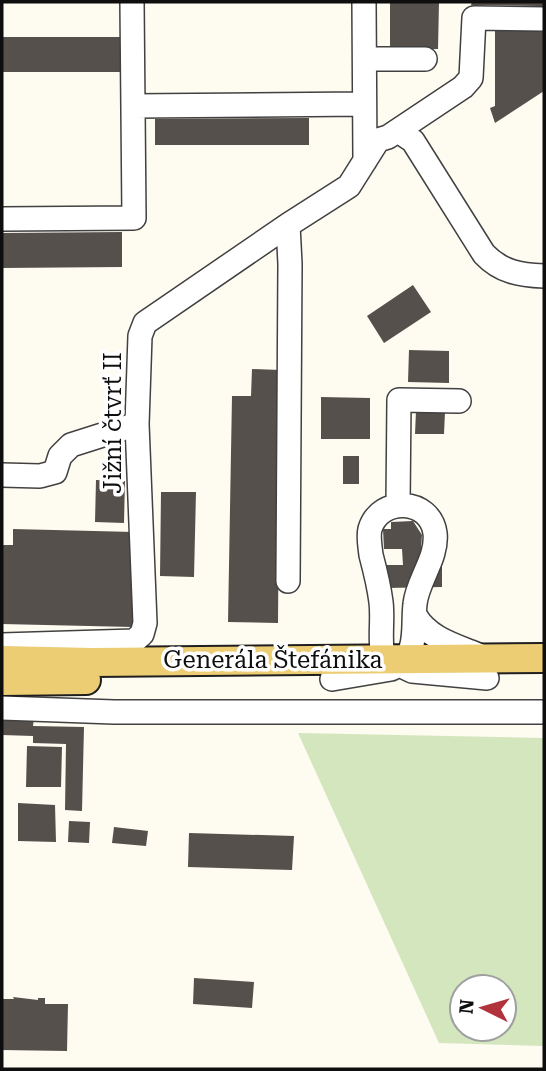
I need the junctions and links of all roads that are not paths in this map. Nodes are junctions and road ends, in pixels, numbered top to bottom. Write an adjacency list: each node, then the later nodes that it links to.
1 (132, 2): 7 (street)
2 (365, 2): 4 (street)
3 (544, 19): 8 (street, Jižní čtvrť II)
4 (365, 59): 5 (street); 6 (street)
5 (425, 59)
6 (364, 104): 7 (street); 9 (street)
7 (134, 106): 10 (street)
8 (398, 131): 9 (street, Jižní čtvrť II); 12 (street)
9 (365, 164): 11 (street, Jižní čtvrť II)
10 (2, 219)
11 (288, 225): 14 (street, Jižní čtvrť II); 17 (street)
12 (544, 276)
13 (459, 401): 16 (street)
14 (136, 424): 15 (street); 20 (street, Jižní čtvrť II)
15 (2, 475)
16 (398, 505): 18 (street); 19 (street)
17 (288, 581)
18 (415, 615): 23 (street); 24 (street)
19 (381, 616): 23 (street); 25 (street)
20 (2, 645)
21 (544, 658): 24 (main road, Generála Štefánika)
22 (2, 660): 25 (main road, Generála Štefánika)
23 (399, 661): 24 (main road, Generála Štefánika); 25 (main road, Generála Štefánika)
24 (487, 668): 25 (main road, Generála Štefánika); 26 (main road, Generála Štefánika)
25 (332, 669): 27 (main road, Generála Štefánika)
26 (544, 678)
27 (2, 681)
28 (2, 708): 29 (street)
29 (544, 712)

